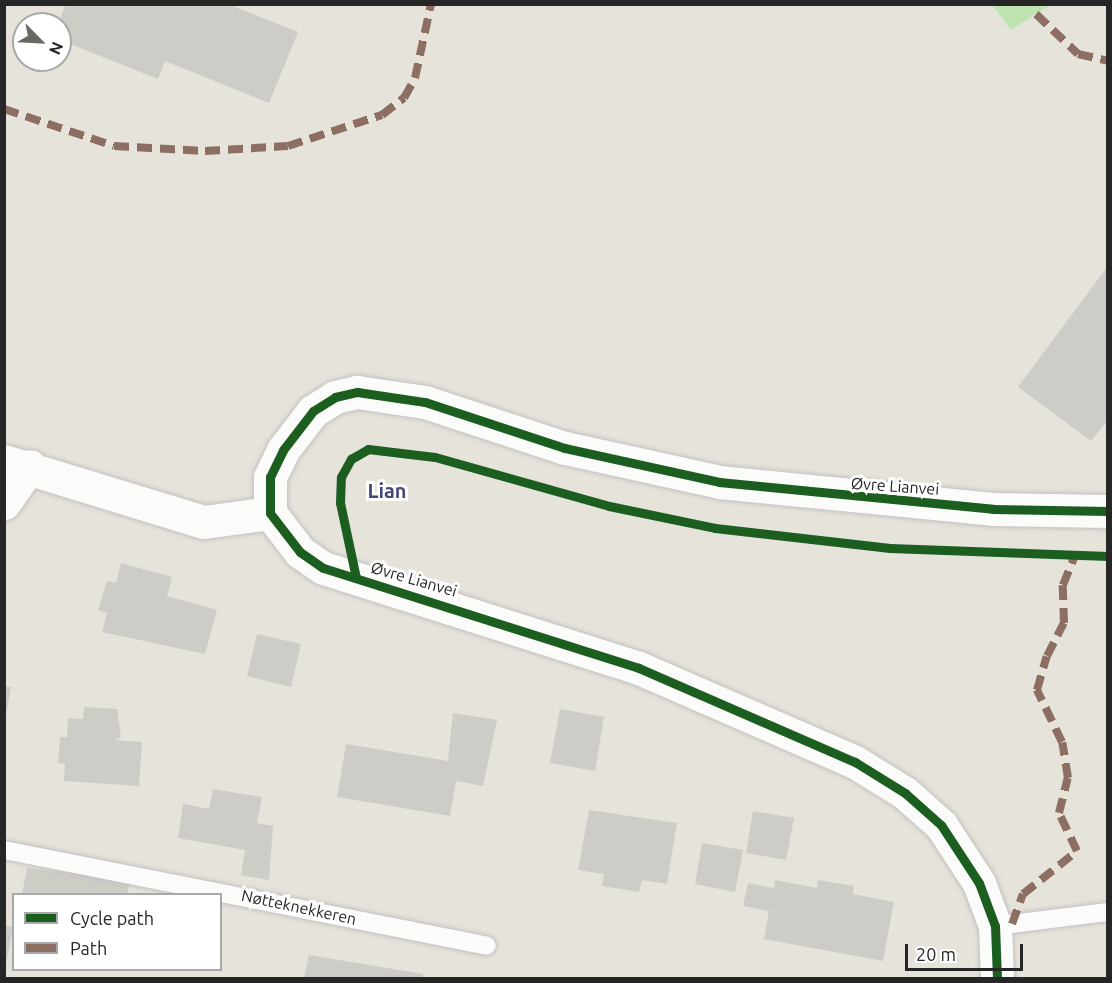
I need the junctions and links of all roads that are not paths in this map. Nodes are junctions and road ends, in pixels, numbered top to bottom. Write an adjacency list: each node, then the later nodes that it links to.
1 (17, 463): 2 (street); 4 (street)
2 (4, 504)
3 (1107, 511): 4 (street, Øvre Lianvei)
4 (270, 513): 9 (street, Øvre Lianvei)
5 (4, 850): 6 (lane, Nøtteknekkeren)
6 (221, 893)
7 (222, 893): 10 (lane, Nøtteknekkeren)
8 (1107, 912): 9 (lane)
9 (995, 926): 11 (street)
10 (488, 946)
11 (997, 978)

